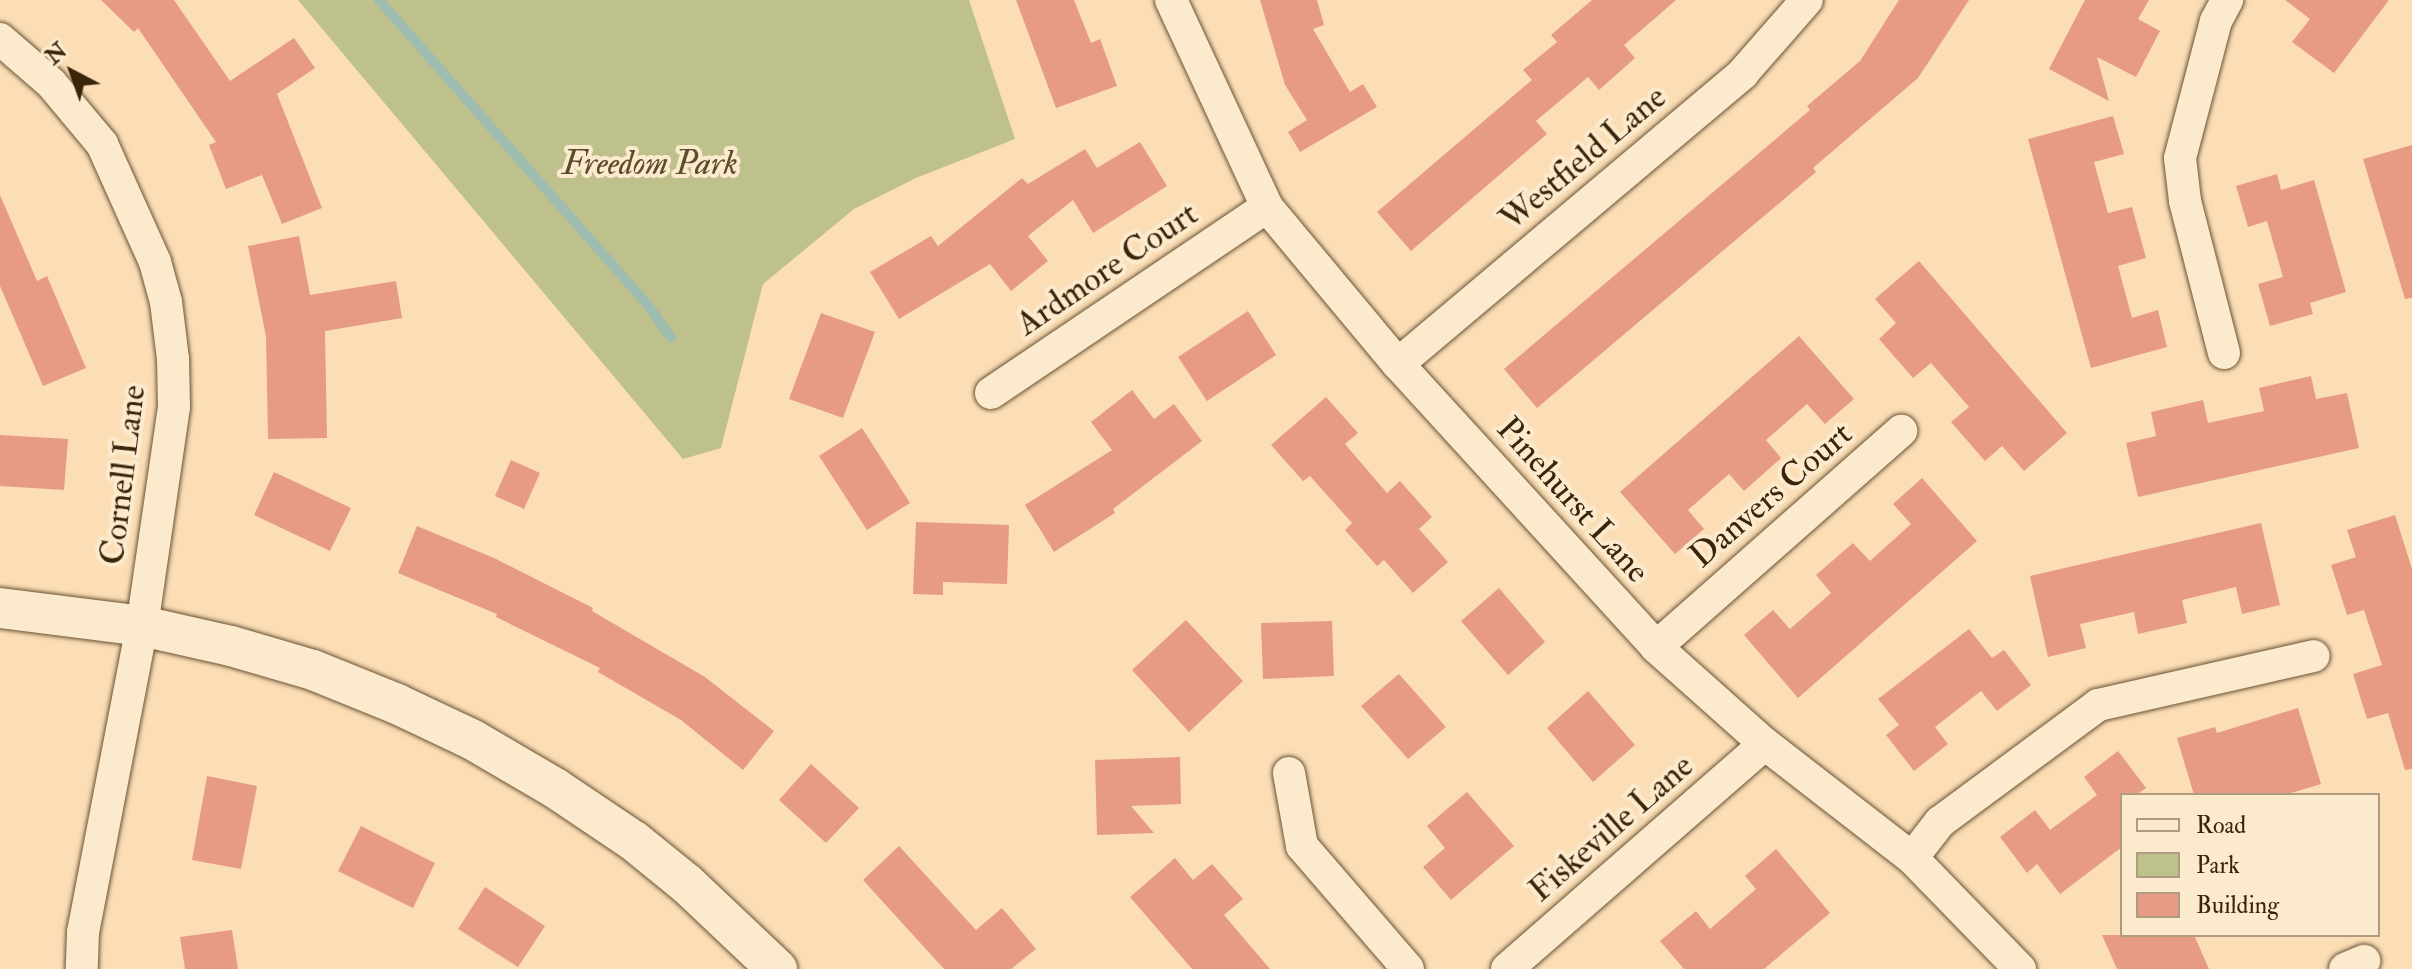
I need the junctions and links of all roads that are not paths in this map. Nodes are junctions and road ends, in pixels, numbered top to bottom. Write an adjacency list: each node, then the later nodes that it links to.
1 (1171, 0): 5 (street, Pinehurst Lane)
2 (1807, 0): 7 (street, Westfield Lane)
3 (2227, 0): 6 (street)
4 (0, 39): 11 (street, Cornell Lane)
5 (1267, 207): 7 (street, Pinehurst Lane); 8 (street, Ardmore Court)
6 (2224, 353)
7 (1398, 364): 12 (street, Pinehurst Lane)
8 (991, 393)
9 (1901, 431): 12 (street, Danvers Court)
10 (0, 608): 11 (street)
11 (142, 626): 17 (street, Cornell Lane); 18 (street)
12 (1656, 647): 14 (street, Pinehurst Lane)
13 (2314, 656): 16 (street)
14 (1765, 744): 16 (street, Pinehurst Lane); 20 (street, Fiskeville Lane)
15 (1289, 773): 19 (street)
16 (1912, 858): 21 (street, Pinehurst Lane)
17 (82, 969)
18 (777, 969)
19 (1408, 969)
20 (1507, 969)
21 (2020, 969)

